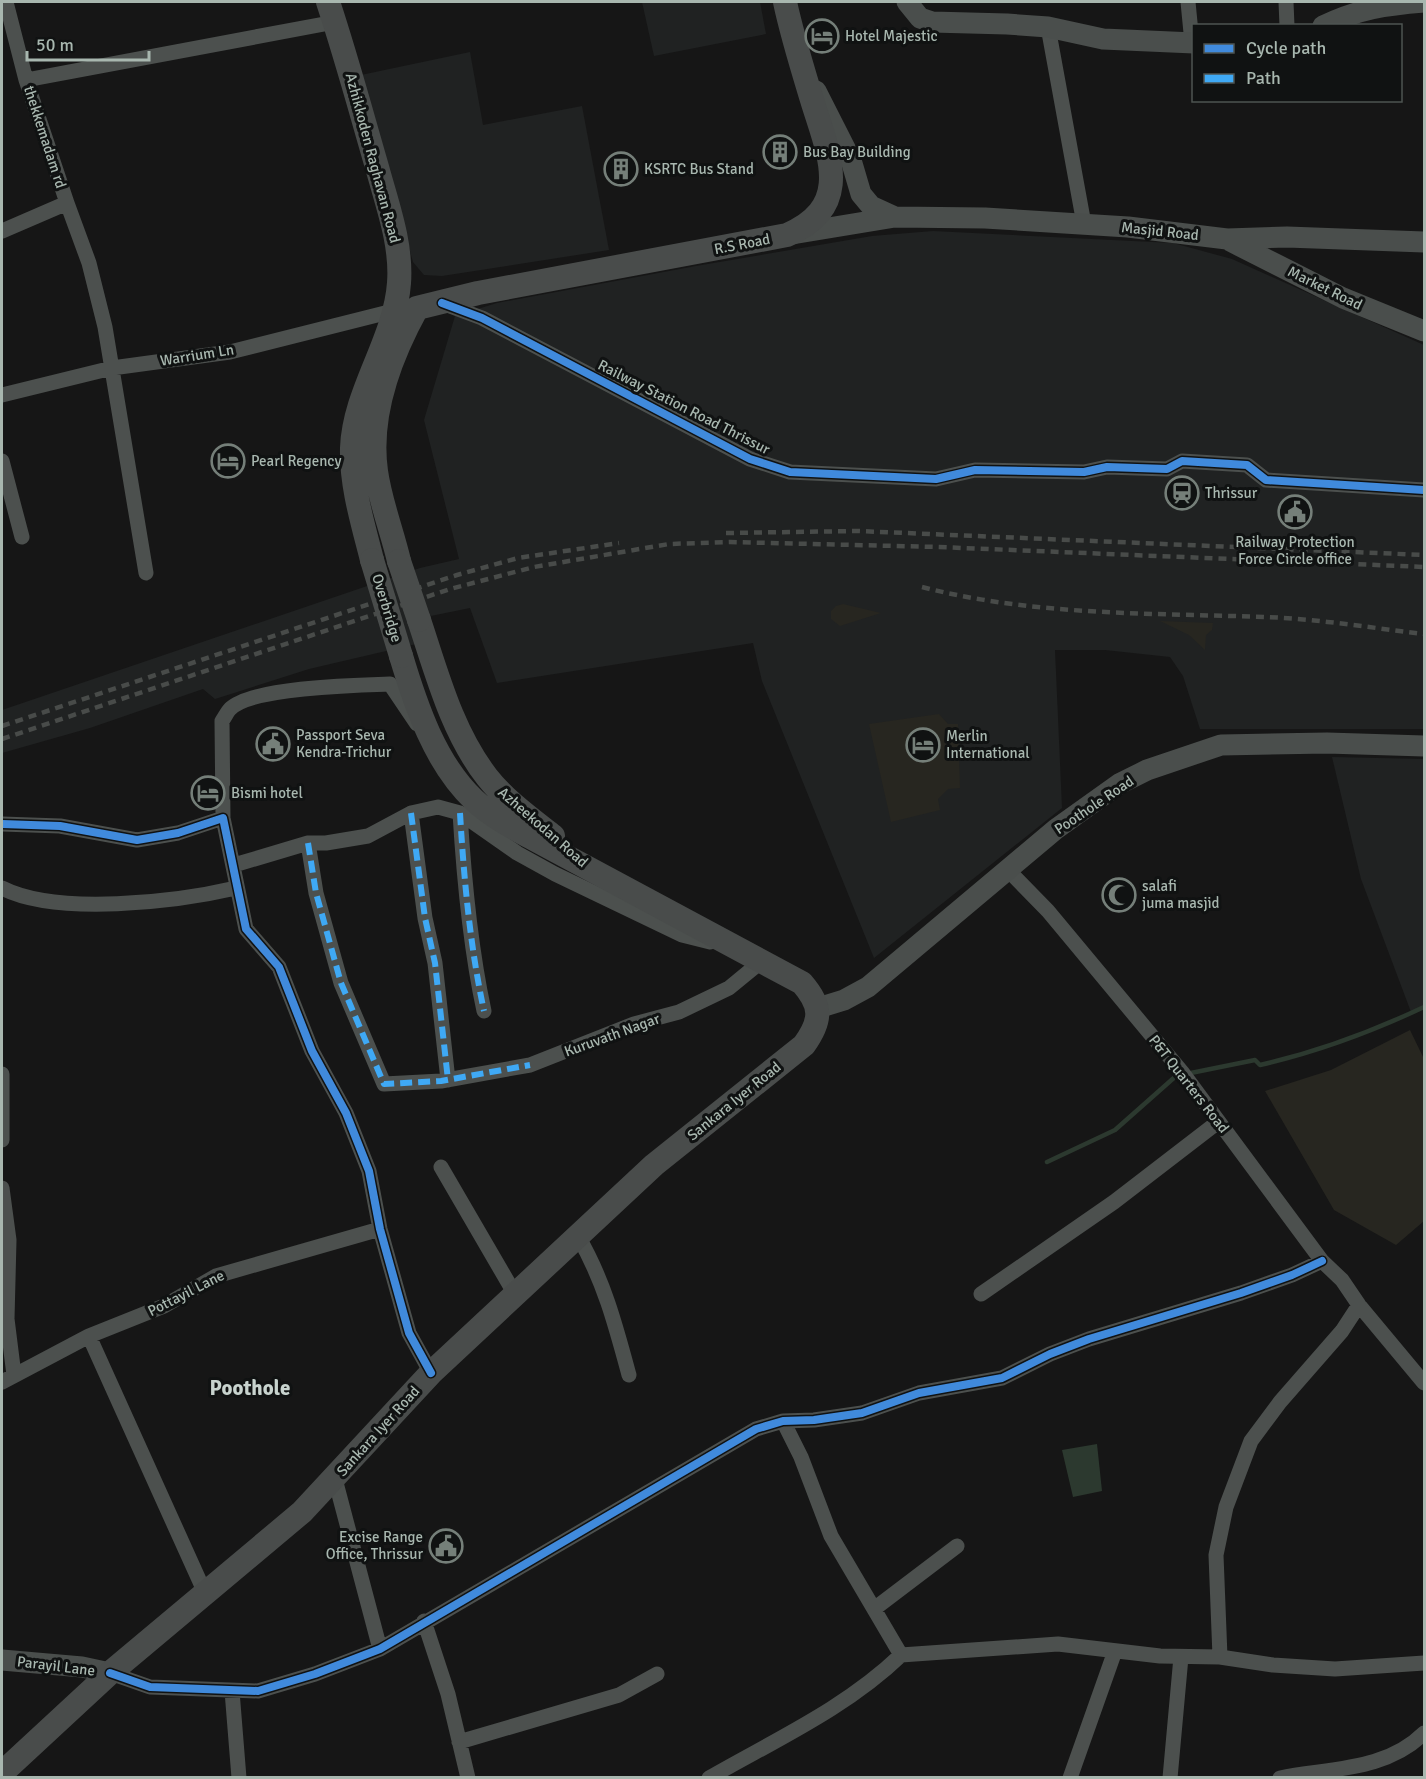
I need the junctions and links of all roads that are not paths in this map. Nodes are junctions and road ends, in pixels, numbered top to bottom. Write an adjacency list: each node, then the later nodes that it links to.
1 (6, 2): 14 (street, thekkemadam rd)
2 (785, 2): 13 (main road, R.S Road)
3 (907, 2): 10 (street)
4 (1188, 2): 11 (street)
5 (1286, 2): 8 (street)
6 (1425, 2): 9 (street)
7 (332, 12): 14 (street); 22 (main road, Azhikkoden Raghavan Road)
8 (1287, 24)
9 (1327, 24)
10 (1048, 27): 12 (street); 17 (street)
11 (1192, 35)
12 (1192, 43)
13 (801, 63): 16 (street); 19 (main road, R.S Road)
14 (26, 80): 15 (street, thekkemadam rd)
15 (67, 203): 18 (street, thekkemadam rd); 27 (street)
16 (895, 217): 17 (street, Masjid Road); 19 (street, Masjid Road)
17 (1083, 224): 20 (street, Masjid Road)
18 (2, 231)
19 (787, 235): 23 (main road, R.S Road)
20 (1227, 239): 21 (street, Masjid Road); 26 (street, Market Road)
21 (1425, 242)
22 (398, 251): 23 (main road); 25 (main road, Azhikkoden Raghavan Road)
23 (441, 303): 24 (main road, R.S Road); 30 (street, Railway Station Road Thrissur)
24 (417, 308): 25 (main road, R.S Road); 43 (main road, Azheekodan Road, bridge)
25 (393, 311): 27 (street, Warrium Ln); 32 (main road, Azhikkoden Raghavan Road)
26 (1425, 332)
27 (112, 368): 28 (street, Warrium Ln); 33 (street)
28 (2, 394)
29 (2, 461): 31 (street)
30 (1424, 489)
31 (22, 537)
32 (372, 560): 34 (main road, Overbridge, bridge)
33 (146, 573)
34 (401, 656): 36 (main road, Azheekodan Road)
35 (1425, 746): 44 (street, Poothole Road)
36 (442, 762): 39 (street); 43 (main road, Azheekodan Road)
37 (411, 813): 38 (street); 41 (street); 51 (street)
38 (460, 813): 47 (street); 49 (street)
39 (223, 818): 40 (street); 42 (street)
40 (2, 824)
41 (308, 843): 42 (street); 51 (street, Kuruvath Nagar)
42 (234, 865): 46 (street)
43 (594, 870): 47 (main road, Azheekodan Road)
44 (1009, 871): 48 (street, Poothole Road); 52 (street, P&T Quarters Road)
45 (2, 888): 46 (street)
46 (236, 888): 56 (street)
47 (754, 955): 48 (main road, Azheekodan Road); 51 (street, Kuruvath Nagar)
48 (818, 1008): 57 (main road, Sankara Iyer Road)
49 (484, 1011)
50 (2, 1074): 53 (street)
51 (448, 1080)
52 (1218, 1122): 58 (street, P&T Quarters Road); 59 (street)
53 (2, 1140)
54 (441, 1167): 60 (street)
55 (2, 1188): 65 (street)
56 (380, 1229): 62 (street, Pottayil Lane); 63 (street)
57 (579, 1238): 60 (main road, Sankara Iyer Road); 64 (street)
58 (1322, 1261): 61 (street, P&T Quarters Road); 67 (street)
59 (981, 1294)
60 (516, 1296): 63 (main road, Sankara Iyer Road)
61 (1359, 1305): 66 (street, P&T Quarters Road); 77 (street)
62 (89, 1336): 65 (street, Pottayil Lane); 70 (street)
63 (431, 1373): 68 (main road, Sankara Iyer Road)
64 (629, 1375)
65 (8, 1378)
66 (1425, 1383)
67 (783, 1421): 71 (street); 72 (street)
68 (335, 1479): 70 (main road, Sankara Iyer Road); 73 (street)
69 (957, 1546): 71 (street)
70 (206, 1593): 80 (main road, Sankara Iyer Road)
71 (874, 1609): 75 (street)
72 (424, 1621): 73 (street); 84 (street)
73 (380, 1649): 82 (street)
74 (1115, 1651): 75 (street); 76 (street); 90 (street)
75 (901, 1655): 89 (street)
76 (1181, 1657): 77 (street); 91 (street)
77 (1220, 1657): 79 (street)
78 (2, 1660): 80 (street, Parayil Lane)
79 (1425, 1663)
80 (110, 1673): 82 (street); 85 (main road, Sankara Iyer Road)
81 (657, 1674): 84 (street)
82 (232, 1691): 87 (street)
83 (1425, 1733): 86 (street)
84 (459, 1742): 88 (street)
85 (2, 1773)
86 (1329, 1774): 92 (street)
87 (239, 1778)
88 (468, 1778)
89 (709, 1778)
90 (1070, 1778)
91 (1170, 1778)
92 (1280, 1778)

